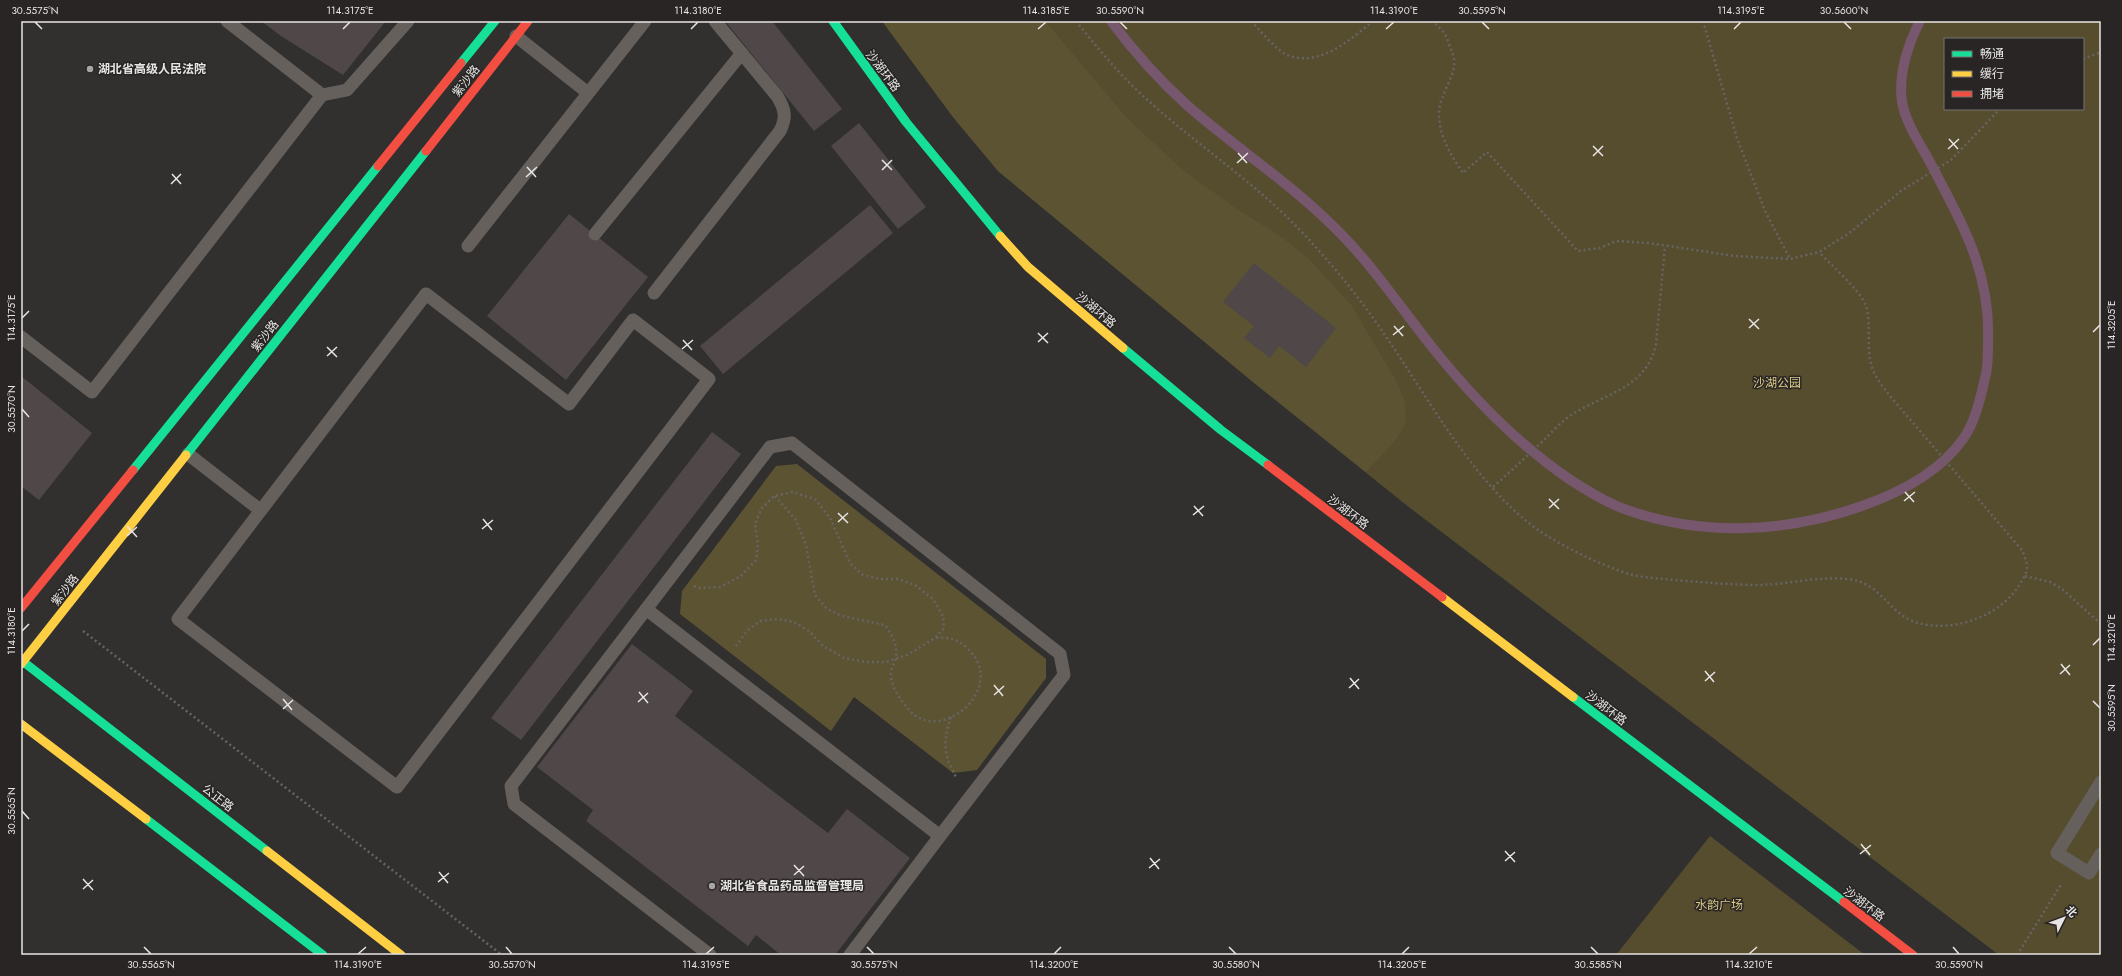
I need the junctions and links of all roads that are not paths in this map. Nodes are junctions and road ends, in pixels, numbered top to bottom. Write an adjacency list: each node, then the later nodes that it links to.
1 (227, 21): 11 (lane)
2 (408, 21): 11 (lane)
3 (495, 21): 18 (main road, 紫沙路)
4 (528, 21): 8 (main road, 紫沙路)
5 (644, 21): 10 (lane)
6 (715, 21): 9 (lane)
7 (833, 21): 29 (main road, 沙湖环路)
8 (516, 36): 10 (lane); 16 (main road, 紫沙路)
9 (742, 53): 12 (lane); 14 (lane)
10 (588, 93): 13 (lane)
11 (322, 95): 15 (lane)
12 (595, 234)
13 (468, 246)
14 (654, 293)
15 (21, 337)
16 (188, 454): 17 (lane); 20 (main road, 紫沙路)
17 (260, 510): 17 (lane)
18 (21, 608)
19 (646, 608): 23 (lane); 23 (lane); 27 (lane)
20 (22, 662): 26 (main road, 公正路)
21 (21, 724): 25 (main road)
22 (2101, 782): 24 (lane)
23 (940, 836): 28 (lane)
24 (2101, 854)
25 (323, 955)
26 (401, 955)
27 (710, 955)
28 (850, 955)
29 (1913, 955)

